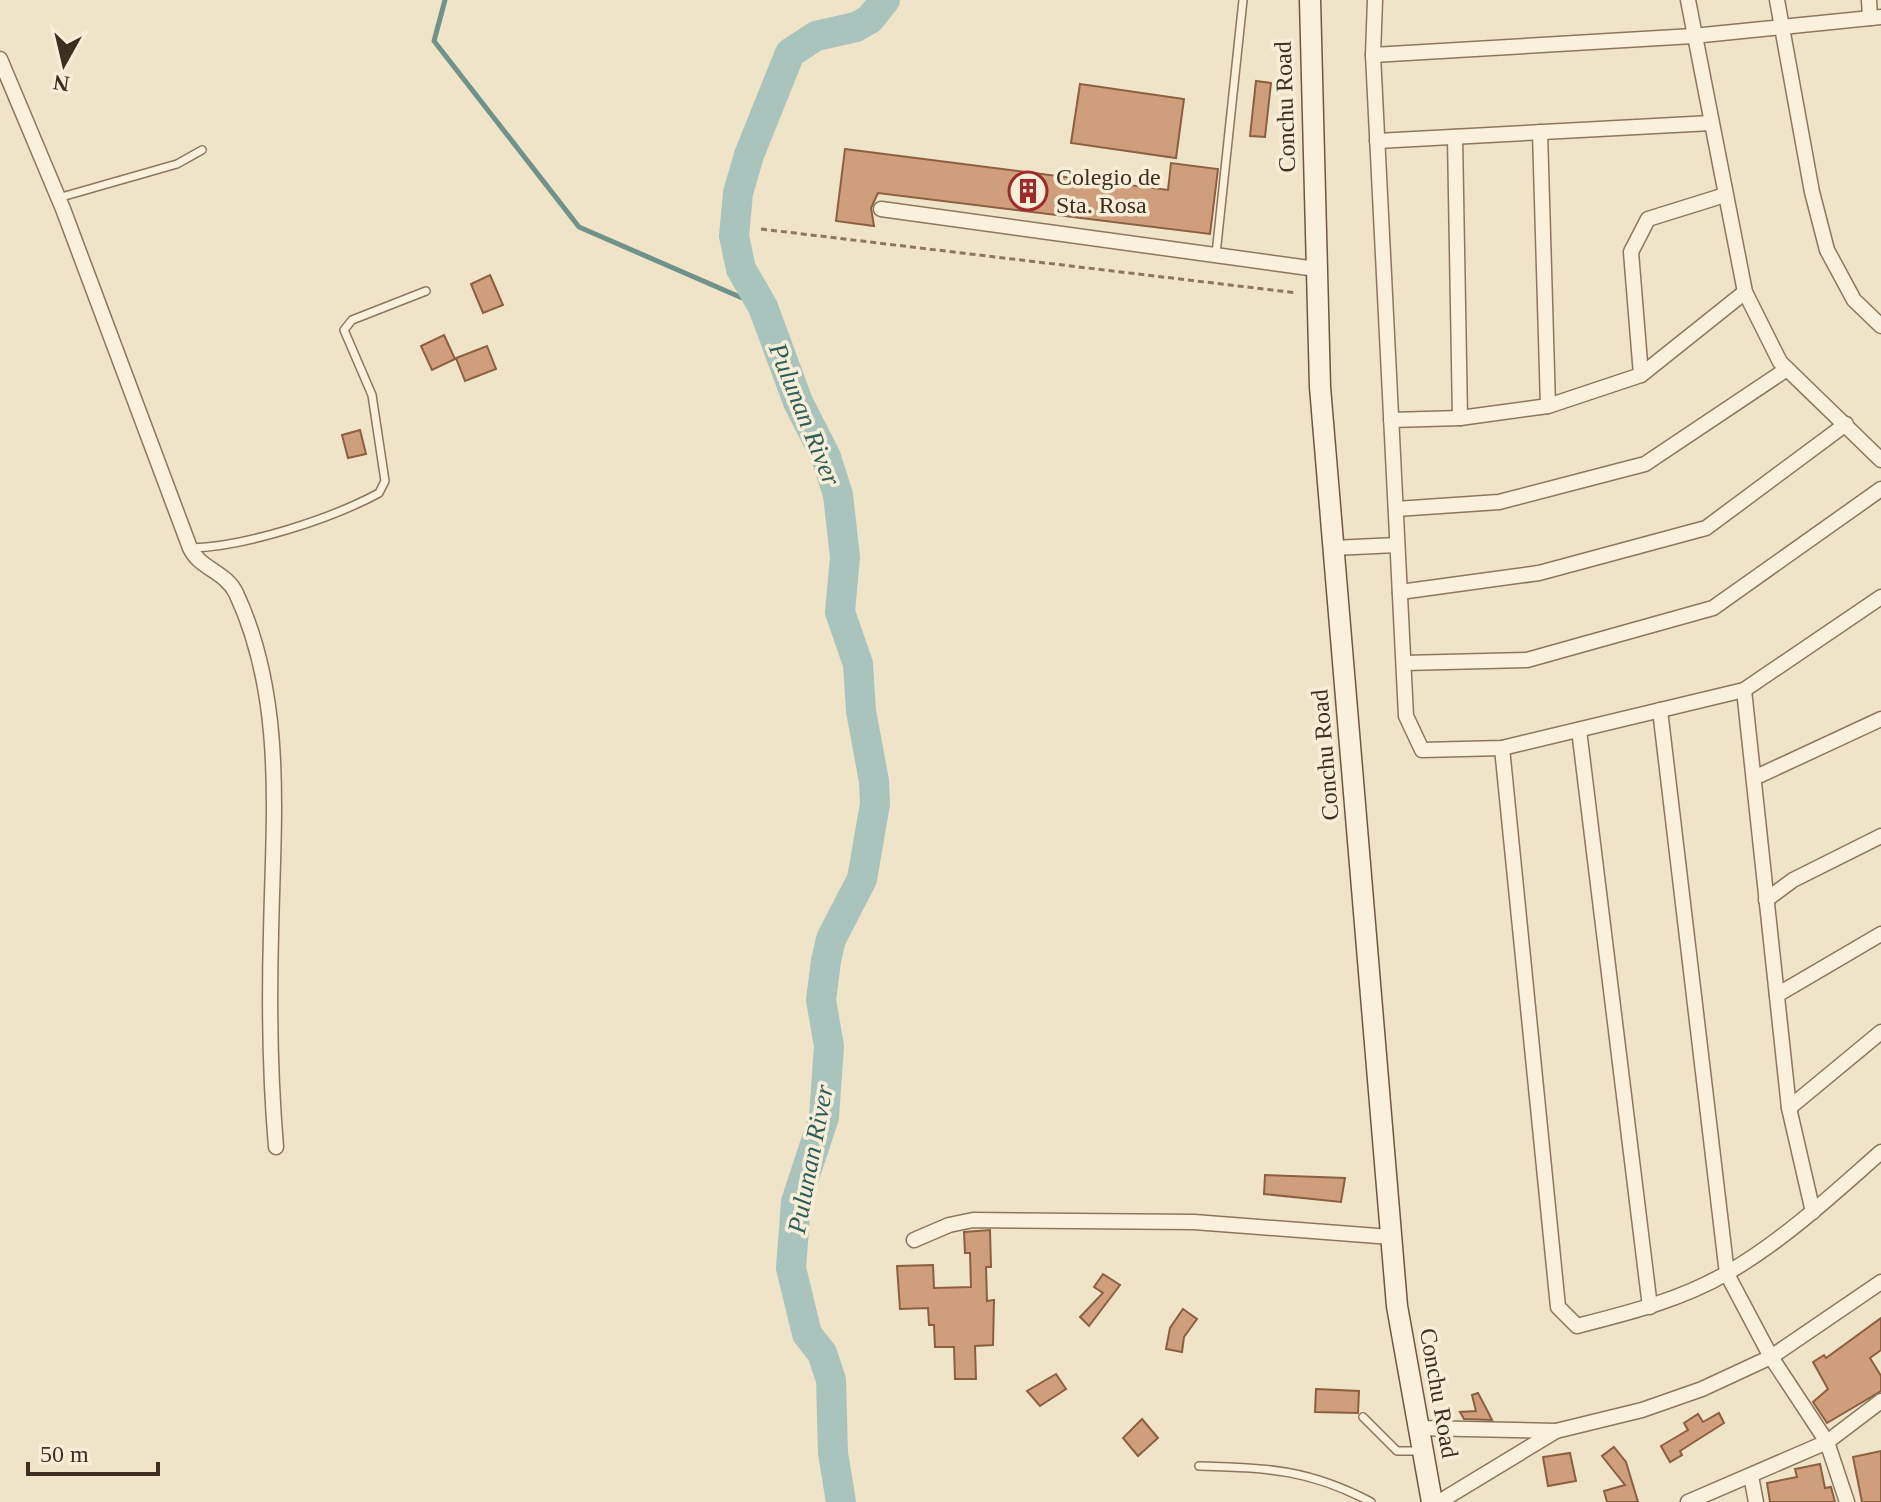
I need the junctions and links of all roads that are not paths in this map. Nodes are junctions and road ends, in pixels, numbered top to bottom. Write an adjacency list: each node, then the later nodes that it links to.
1 (1243, 0): 20 (lane)
2 (1310, 0): 21 (main road, Conchu Road)
3 (1375, 0): 10 (street)
4 (1688, 0): 9 (street)
5 (1777, 0): 8 (street)
6 (1869, 0): 7 (street)
7 (1876, 18): 8 (street)
8 (1780, 26): 9 (street); 24 (street)
9 (1693, 36): 10 (street); 12 (street)
10 (1373, 55): 15 (street)
11 (0, 59): 18 (street)
12 (1711, 123): 13 (street); 17 (street)
13 (1540, 132): 14 (street); 27 (street)
14 (1455, 137): 15 (street); 28 (street)
15 (1377, 141): 29 (street)
16 (202, 150): 18 (lane)
17 (1725, 195): 23 (street); 26 (street)
18 (58, 198): 35 (street)
19 (881, 209): 20 (street)
20 (1216, 254): 21 (street)
21 (1316, 269): 36 (main road, Conchu Road)
22 (426, 291): 35 (lane)
23 (1745, 292): 25 (street); 26 (street)
24 (1881, 326)
25 (1787, 369): 30 (street); 33 (street)
26 (1641, 375): 27 (street)
27 (1548, 406): 28 (street)
28 (1460, 418): 29 (street)
29 (1391, 420): 33 (street)
30 (1846, 424): 31 (street); 37 (street)
31 (1881, 460)
32 (1881, 489): 39 (street)
33 (1396, 509): 34 (street)
34 (1397, 545): 36 (street); 37 (street)
35 (190, 548): 52 (street)
36 (1333, 548): 55 (main road, Conchu Road)
37 (1400, 592): 39 (street)
38 (1881, 597): 40 (street)
39 (1404, 663): 44 (street)
40 (1744, 690): 41 (street); 45 (street)
41 (1660, 710): 43 (street); 57 (street)
42 (1881, 719): 45 (street)
43 (1579, 730): 44 (street); 59 (street)
44 (1502, 748): 59 (street)
45 (1754, 778): 47 (street)
46 (1881, 836): 47 (street)
47 (1766, 900): 49 (street)
48 (1881, 934): 49 (street)
49 (1777, 995): 51 (street)
50 (1881, 1032): 51 (street)
51 (1789, 1108): 54 (street)
52 (276, 1147)
53 (1881, 1152): 54 (street)
54 (1813, 1212): 57 (street)
55 (1391, 1237): 56 (street); 63 (main road, Conchu Road)
56 (914, 1240)
57 (1727, 1274): 59 (street); 60 (street)
58 (1881, 1282): 60 (street)
59 (1650, 1307)
60 (1771, 1357): 64 (street); 65 (street)
61 (1881, 1401): 65 (street)
62 (1363, 1417): 66 (lane)
63 (1419, 1428): 64 (street); 66 (main road, Conchu Road)
64 (1556, 1431): 69 (street)
65 (1827, 1442): 68 (street); 73 (street)
66 (1423, 1451): 69 (main road, Conchu Road)
67 (1199, 1466): 70 (lane)
68 (1751, 1476): 71 (street); 72 (street)
69 (1429, 1501)
70 (1371, 1502)
71 (1688, 1502)
72 (1756, 1502)
73 (1847, 1502)

